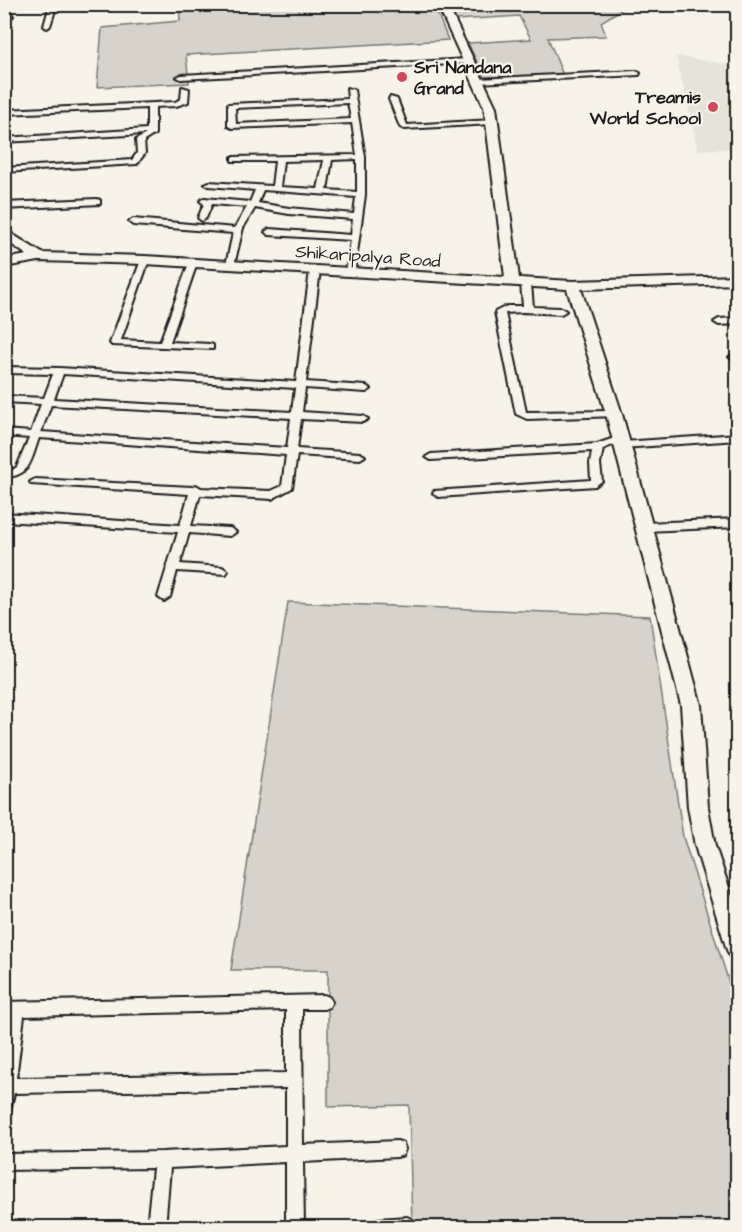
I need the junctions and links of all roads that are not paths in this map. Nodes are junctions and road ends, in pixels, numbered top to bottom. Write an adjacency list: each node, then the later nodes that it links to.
1 (54, 4): 3 (street)
2 (442, 4): 4 (street)
3 (47, 26)
4 (468, 61): 6 (street); 7 (street)
5 (636, 73): 7 (street)
6 (181, 77)
7 (478, 81): 15 (street)
8 (185, 89): 12 (street)
9 (350, 90): 11 (street)
10 (393, 99): 15 (street)
11 (352, 101): 14 (street); 14 (street)
12 (150, 105): 13 (street); 16 (street)
13 (4, 112)
14 (355, 121): 19 (street)
15 (492, 122): 46 (street)
16 (151, 131): 17 (street); 22 (street)
17 (4, 140)
18 (329, 157): 19 (street); 20 (street); 26 (street)
19 (362, 157): 27 (street)
20 (279, 158): 21 (street); 25 (street)
21 (235, 159)
22 (4, 170)
23 (209, 184): 24 (street)
24 (260, 187): 25 (street); 29 (street)
25 (276, 188): 26 (street)
26 (322, 192): 27 (street)
27 (361, 195): 31 (street)
28 (97, 202): 30 (street)
29 (253, 205): 31 (street); 32 (street); 34 (street)
30 (4, 206)
31 (358, 217): 37 (street)
32 (202, 218)
33 (133, 222): 34 (street)
34 (238, 231): 42 (street)
35 (269, 232): 37 (street)
36 (4, 233): 38 (street)
37 (355, 238): 44 (street)
38 (39, 257): 39 (street, Shikaripalya Road); 40 (street, Shikaripalya Road)
39 (145, 260): 41 (street, Shikaripalya Road); 52 (street)
40 (4, 263)
41 (193, 263): 42 (street, Shikaripalya Road); 52 (street)
42 (230, 265): 43 (street, Shikaripalya Road)
43 (315, 270): 44 (street, Shikaripalya Road); 56 (street)
44 (351, 273): 46 (street, Shikaripalya Road)
45 (738, 280): 47 (street, Shikaripalya Road)
46 (520, 283): 47 (street, Shikaripalya Road); 48 (street)
47 (573, 285): 60 (street)
48 (526, 310): 49 (street); 60 (street)
49 (561, 311)
50 (738, 321): 51 (street)
51 (719, 322)
52 (164, 345): 53 (street)
53 (210, 347)
54 (4, 370): 55 (street)
55 (59, 371): 56 (street); 59 (street)
56 (300, 387): 57 (street); 61 (street)
57 (366, 389)
58 (4, 399): 59 (street)
59 (49, 401): 61 (street); 64 (street)
60 (614, 414): 66 (street)
61 (296, 416): 62 (street); 68 (street)
62 (363, 419)
63 (4, 433): 64 (street)
64 (36, 434): 68 (street); 71 (street)
65 (738, 437): 66 (street)
66 (621, 442): 67 (street); 77 (street)
67 (598, 447): 70 (street); 74 (street)
68 (292, 452): 69 (street); 73 (street)
69 (360, 456)
70 (431, 457)
71 (4, 474)
72 (35, 482): 73 (street)
73 (196, 489): 78 (street)
74 (438, 493)
75 (4, 517): 78 (street)
76 (738, 523): 77 (street)
77 (645, 527): 83 (street)
78 (183, 528): 79 (street); 80 (street)
79 (230, 532)
80 (172, 567): 81 (street); 82 (street)
81 (222, 571)
82 (164, 597)
83 (738, 950)
84 (324, 1002): 85 (street)
85 (294, 1004): 86 (street); 87 (street)
86 (11, 1009): 88 (street)
87 (294, 1080): 88 (street); 91 (street)
88 (6, 1086): 89 (street)
89 (4, 1106)
90 (397, 1149): 91 (street)
91 (295, 1154): 92 (street); 96 (street)
92 (162, 1160): 93 (street); 95 (street)
93 (4, 1162)
94 (407, 1226): 97 (street)
95 (156, 1227)
96 (295, 1227)
97 (378, 1227)

